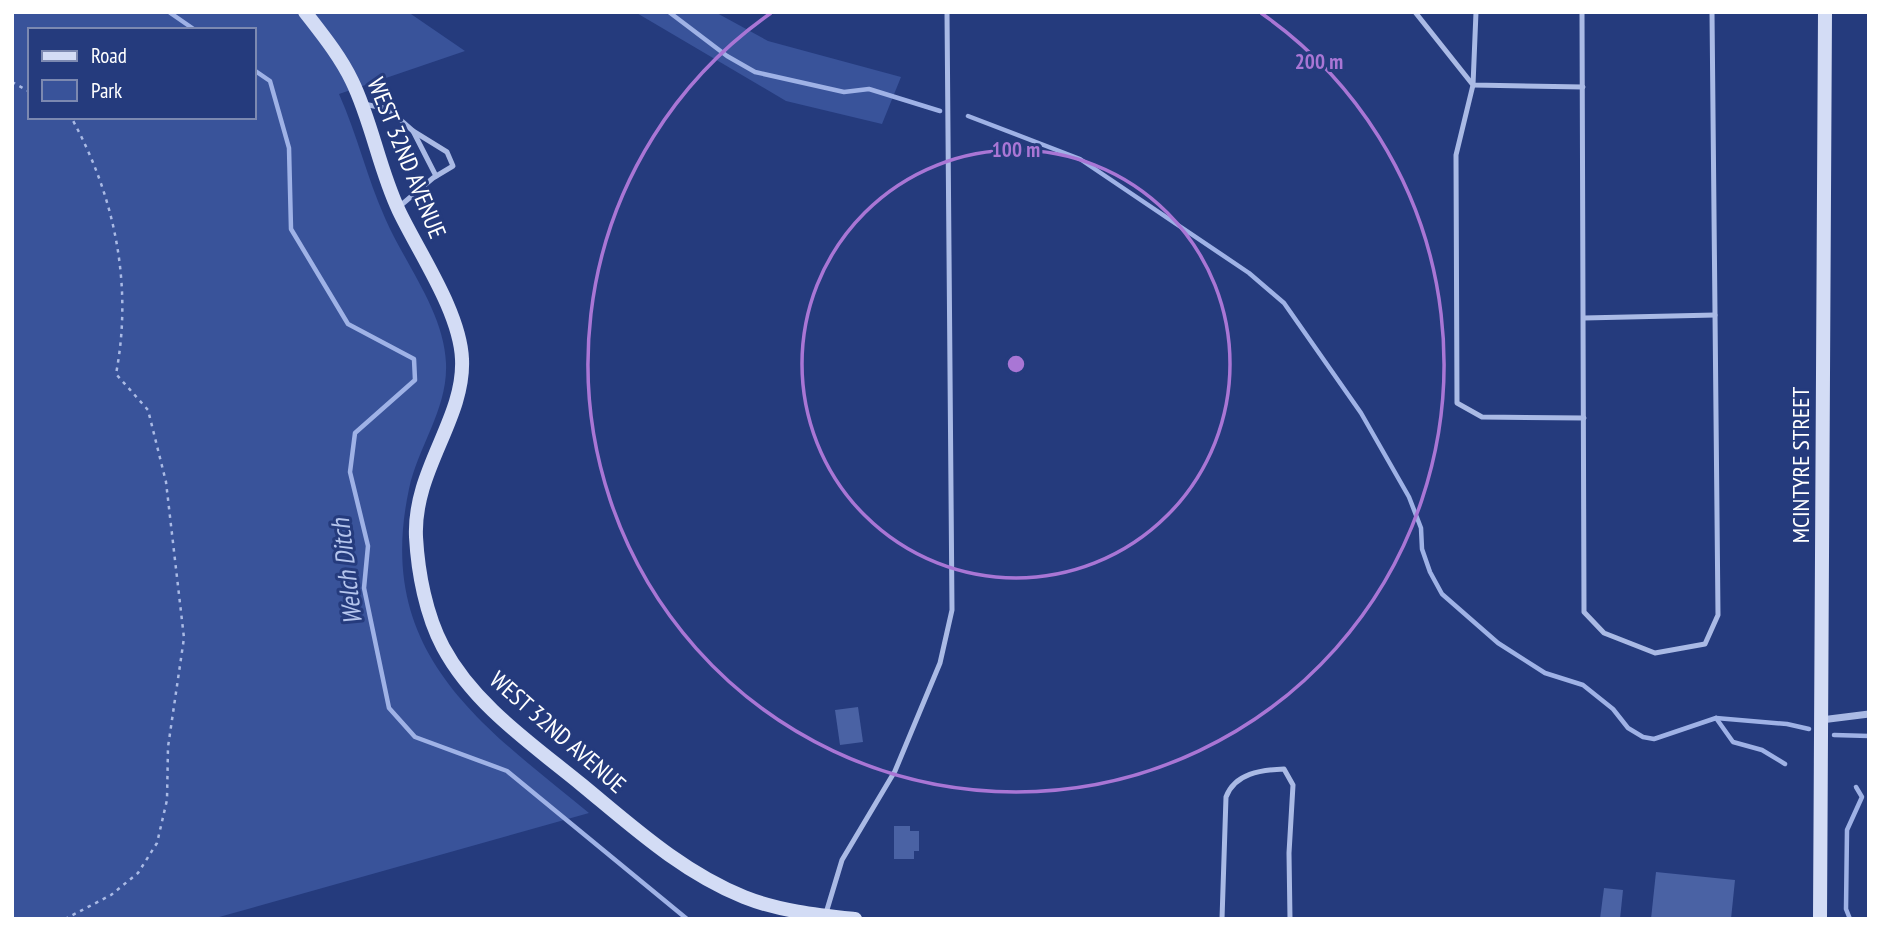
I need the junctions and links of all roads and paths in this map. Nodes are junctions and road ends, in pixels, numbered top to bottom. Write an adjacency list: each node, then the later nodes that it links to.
1 (304, 12): 12 (street, WEST 32ND AVENUE)
2 (947, 12): 22 (lane)
3 (1415, 12): 9 (lane)
4 (1476, 12): 9 (lane)
5 (1581, 12): 10 (lane)
6 (1712, 12): 17 (lane)
7 (1825, 12): 21 (street, MCINTYRE STREET)
8 (12, 82): 11 (path)
9 (1473, 85): 10 (lane); 19 (lane)
10 (1583, 86): 18 (lane)
11 (28, 91)
12 (361, 104): 14 (lane); 16 (street, WEST 32ND AVENUE)
13 (72, 119): 23 (path)
14 (413, 131): 15 (lane); 15 (lane)
15 (436, 176): 16 (lane)
16 (398, 208): 22 (street, WEST 32ND AVENUE)
17 (1715, 315): 18 (lane); 19 (lane)
18 (1584, 318): 19 (lane)
19 (1584, 418)
20 (1869, 714): 21 (street)
21 (1821, 720): 27 (street, MCINTYRE STREET)
22 (825, 915): 24 (street, WEST 32ND AVENUE)
23 (65, 919)
24 (855, 919)
25 (1222, 919): 26 (lane)
26 (1290, 919)
27 (1820, 919)

